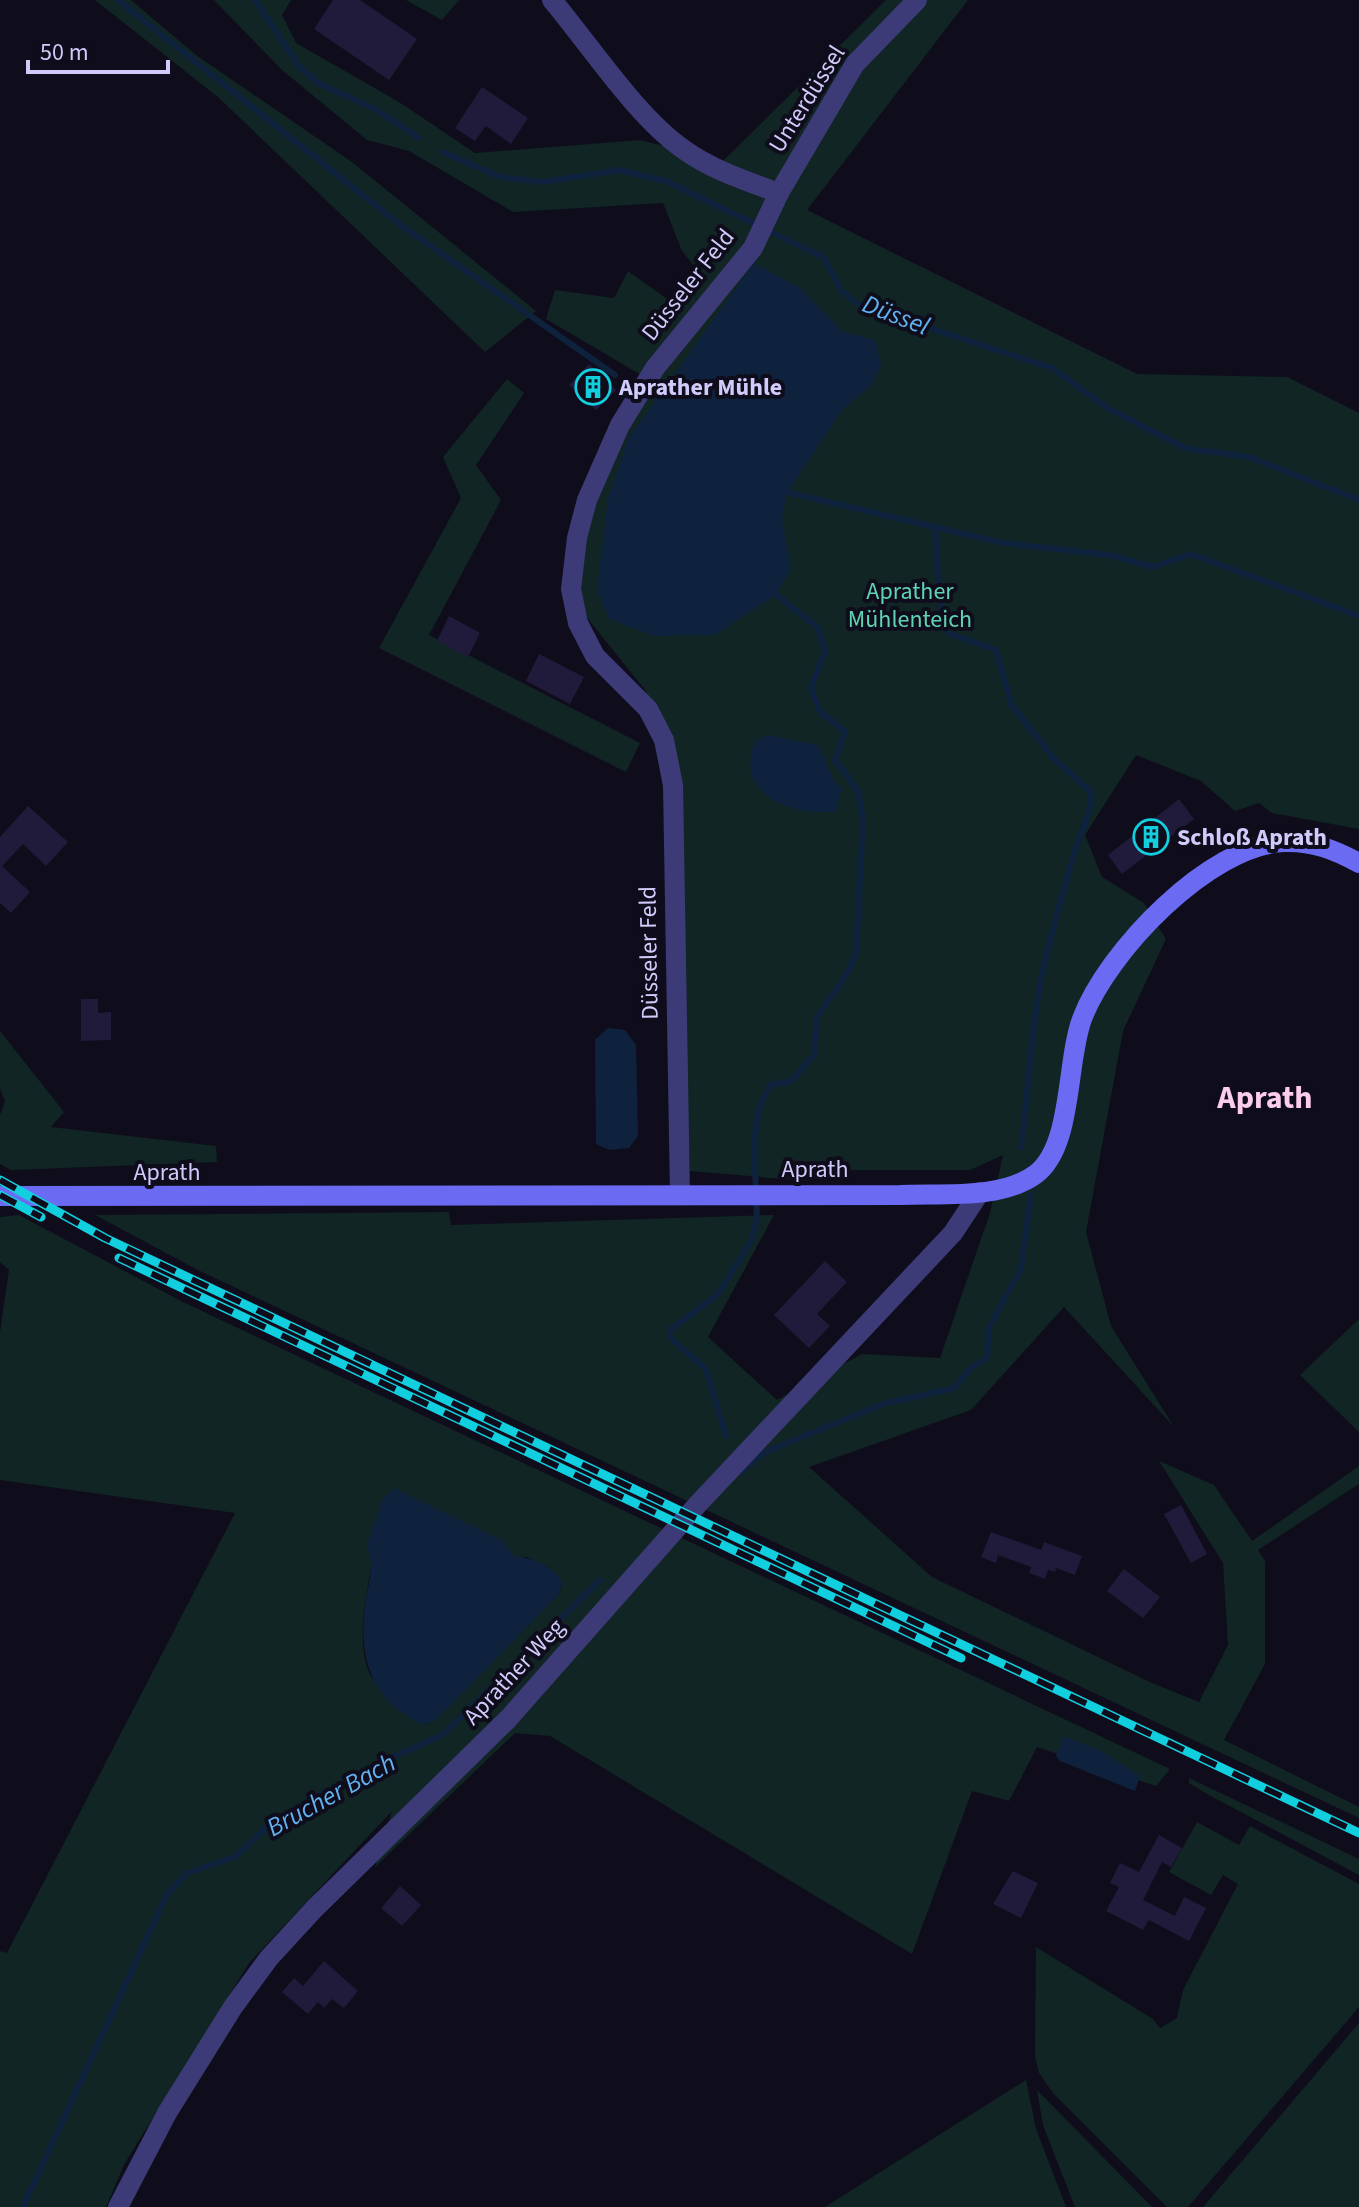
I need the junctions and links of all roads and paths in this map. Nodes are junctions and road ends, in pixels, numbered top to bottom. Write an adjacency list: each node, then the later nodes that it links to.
1 (552, 0): 3 (street)
2 (917, 0): 3 (street, Unterdüssel)
3 (775, 200): 6 (street, Düsseler Feld)
4 (1359, 863): 5 (main road, Aprath)
5 (980, 1192): 6 (main road, Aprath); 8 (street, Aprather Weg)
6 (680, 1195): 7 (main road, Aprath)
7 (0, 1196)
8 (118, 2207)

